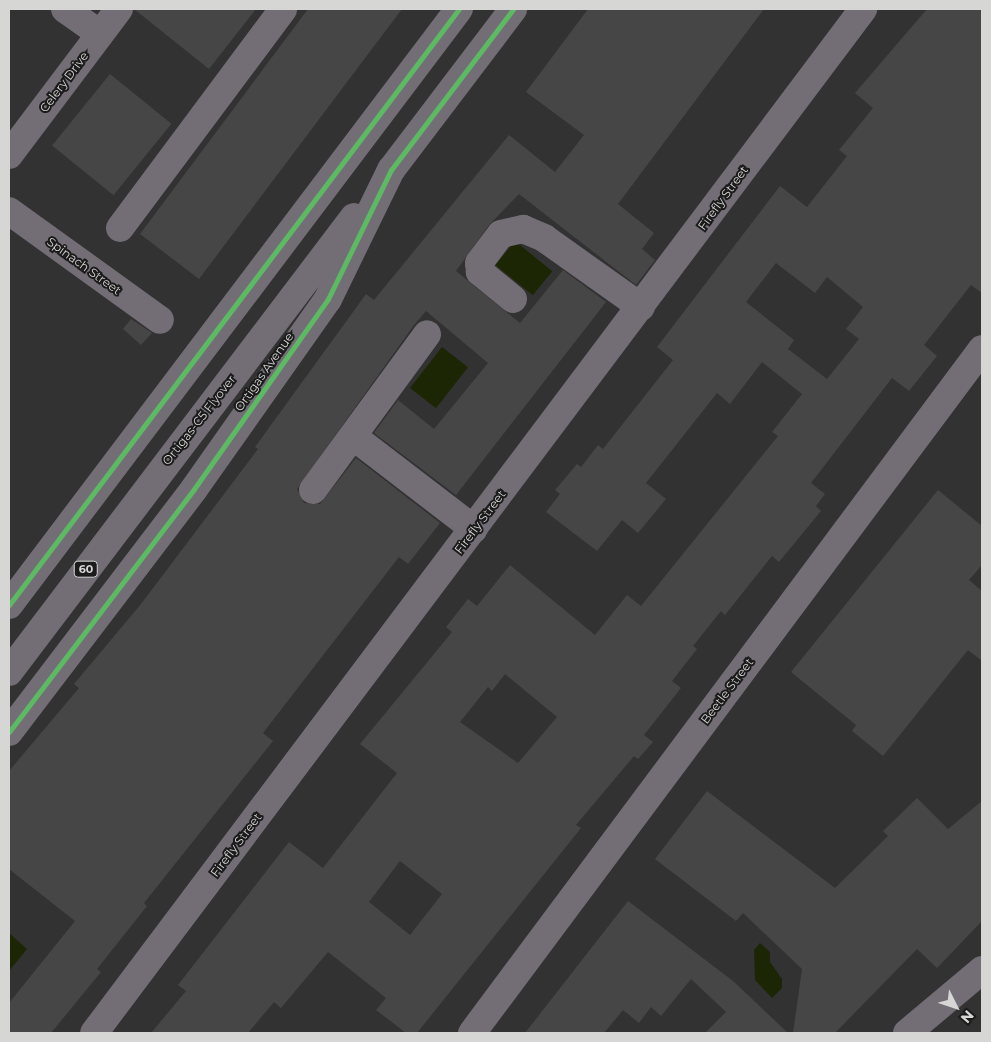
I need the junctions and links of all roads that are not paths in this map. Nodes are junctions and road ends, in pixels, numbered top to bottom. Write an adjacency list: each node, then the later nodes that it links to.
1 (65, 9): 7 (street)
2 (118, 9): 7 (street, Celery Drive)
3 (283, 9): 11 (street)
4 (459, 9): 20 (street)
5 (513, 9): 9 (street, Ortigas Avenue / 60)
6 (863, 9): 13 (street, Firefly Street)
7 (100, 34): 8 (street, Celery Drive)
8 (9, 155)
9 (391, 170): 21 (street, Ortigas-C5 Flyover / 60); 22 (street, Ortigas Avenue / 60)
10 (9, 212): 14 (street, Spinach Street)
11 (120, 228)
12 (513, 299): 13 (street)
13 (641, 307): 19 (street, Firefly Street)
14 (160, 320)
15 (427, 334): 17 (street)
16 (982, 348): 25 (street, Beetle Street)
17 (354, 436): 18 (street); 19 (street)
18 (313, 490)
19 (474, 529): 24 (street, Firefly Street)
20 (9, 605)
21 (9, 672)
22 (9, 732)
23 (982, 970): 26 (street)
24 (94, 1033)
25 (472, 1033)
26 (907, 1033)

